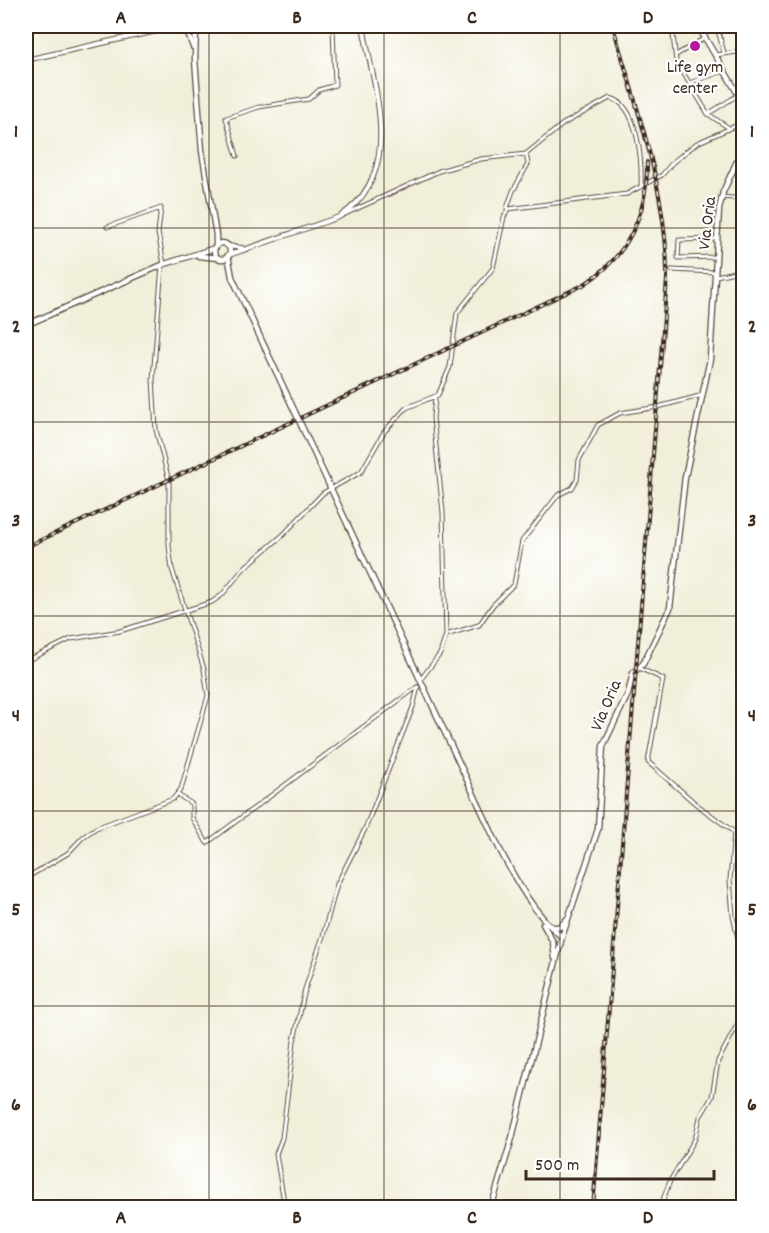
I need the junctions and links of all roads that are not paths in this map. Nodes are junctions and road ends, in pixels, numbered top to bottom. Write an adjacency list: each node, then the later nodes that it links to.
1 (333, 26): 26 (street)
2 (363, 26): 31 (street)
3 (672, 26): 13 (street)
4 (698, 26): 10 (main road)
5 (717, 26): 12 (street)
6 (741, 26): 11 (street)
7 (198, 27): 8 (main road); 15 (main road)
8 (184, 28): 9 (street); 9 (street); 15 (main road)
9 (171, 29): 16 (street)
10 (705, 38): 13 (street); 14 (main road)
11 (743, 51): 12 (street)
12 (725, 54): 14 (street)
13 (675, 55): 18 (street)
14 (715, 55): 17 (main road)
15 (195, 59): 33 (main road)
16 (26, 60)
17 (724, 71): 18 (street); 19 (main road)
18 (689, 83): 21 (street)
19 (738, 95): 20 (main road); 21 (street)
20 (744, 104)
21 (708, 114): 23 (street)
22 (744, 122): 23 (street)
23 (729, 128): 27 (street)
24 (744, 146): 28 (main road, Via Oria)
25 (525, 154): 27 (street); 30 (street); 31 (street)
26 (237, 156)
27 (641, 187): 30 (street)
28 (722, 197): 29 (street); 36 (main road, Via Oria)
29 (742, 199): 32 (street)
30 (507, 210): 52 (street)
31 (339, 217): 39 (street)
32 (742, 218): 35 (street)
33 (214, 224): 37 (main road); 38 (main road)
34 (107, 227): 44 (street)
35 (741, 237): 47 (street)
36 (717, 239): 42 (main road, Via Oria); 42 (street)
37 (226, 245): 38 (main road); 39 (street); 40 (main road)
38 (215, 247): 41 (main road); 43 (main road)
39 (246, 248): 40 (street)
40 (229, 255): 43 (main road); 49 (main road)
41 (194, 256): 43 (main road); 44 (main road)
42 (716, 257): 48 (main road, Via Oria)
43 (218, 258): 49 (main road)
44 (163, 265): 50 (main road); 53 (street)
45 (671, 270): 48 (street)
46 (744, 270): 47 (street)
47 (737, 272): 48 (street)
48 (715, 274): 51 (main road, Via Oria)
49 (232, 277): 55 (main road, bridge)
50 (26, 325)
51 (704, 394): 57 (street); 59 (main road, Via Oria)
52 (435, 398): 55 (street); 57 (street)
53 (168, 477)
54 (170, 482): 56 (street)
55 (332, 490): 56 (street); 60 (main road)
56 (187, 612): 58 (street); 61 (street)
57 (446, 634): 60 (street)
58 (26, 661)
59 (639, 668): 63 (street); 66 (main road, Via Oria)
60 (420, 683): 61 (street); 65 (main road); 73 (street)
61 (178, 795): 64 (street)
62 (744, 844): 63 (street)
63 (734, 858): 71 (street)
64 (26, 878)
65 (525, 893): 67 (main road); 68 (main road)
66 (569, 916): 67 (main road); 69 (main road, Via Oria)
67 (546, 924): 69 (main road)
68 (550, 935): 69 (main road); 70 (main road)
69 (562, 939): 70 (main road, Via Oria)
70 (555, 962): 74 (main road, Via Oria)
71 (744, 966)
72 (744, 1012): 75 (street)
73 (285, 1208)
74 (491, 1208)
75 (660, 1208)

